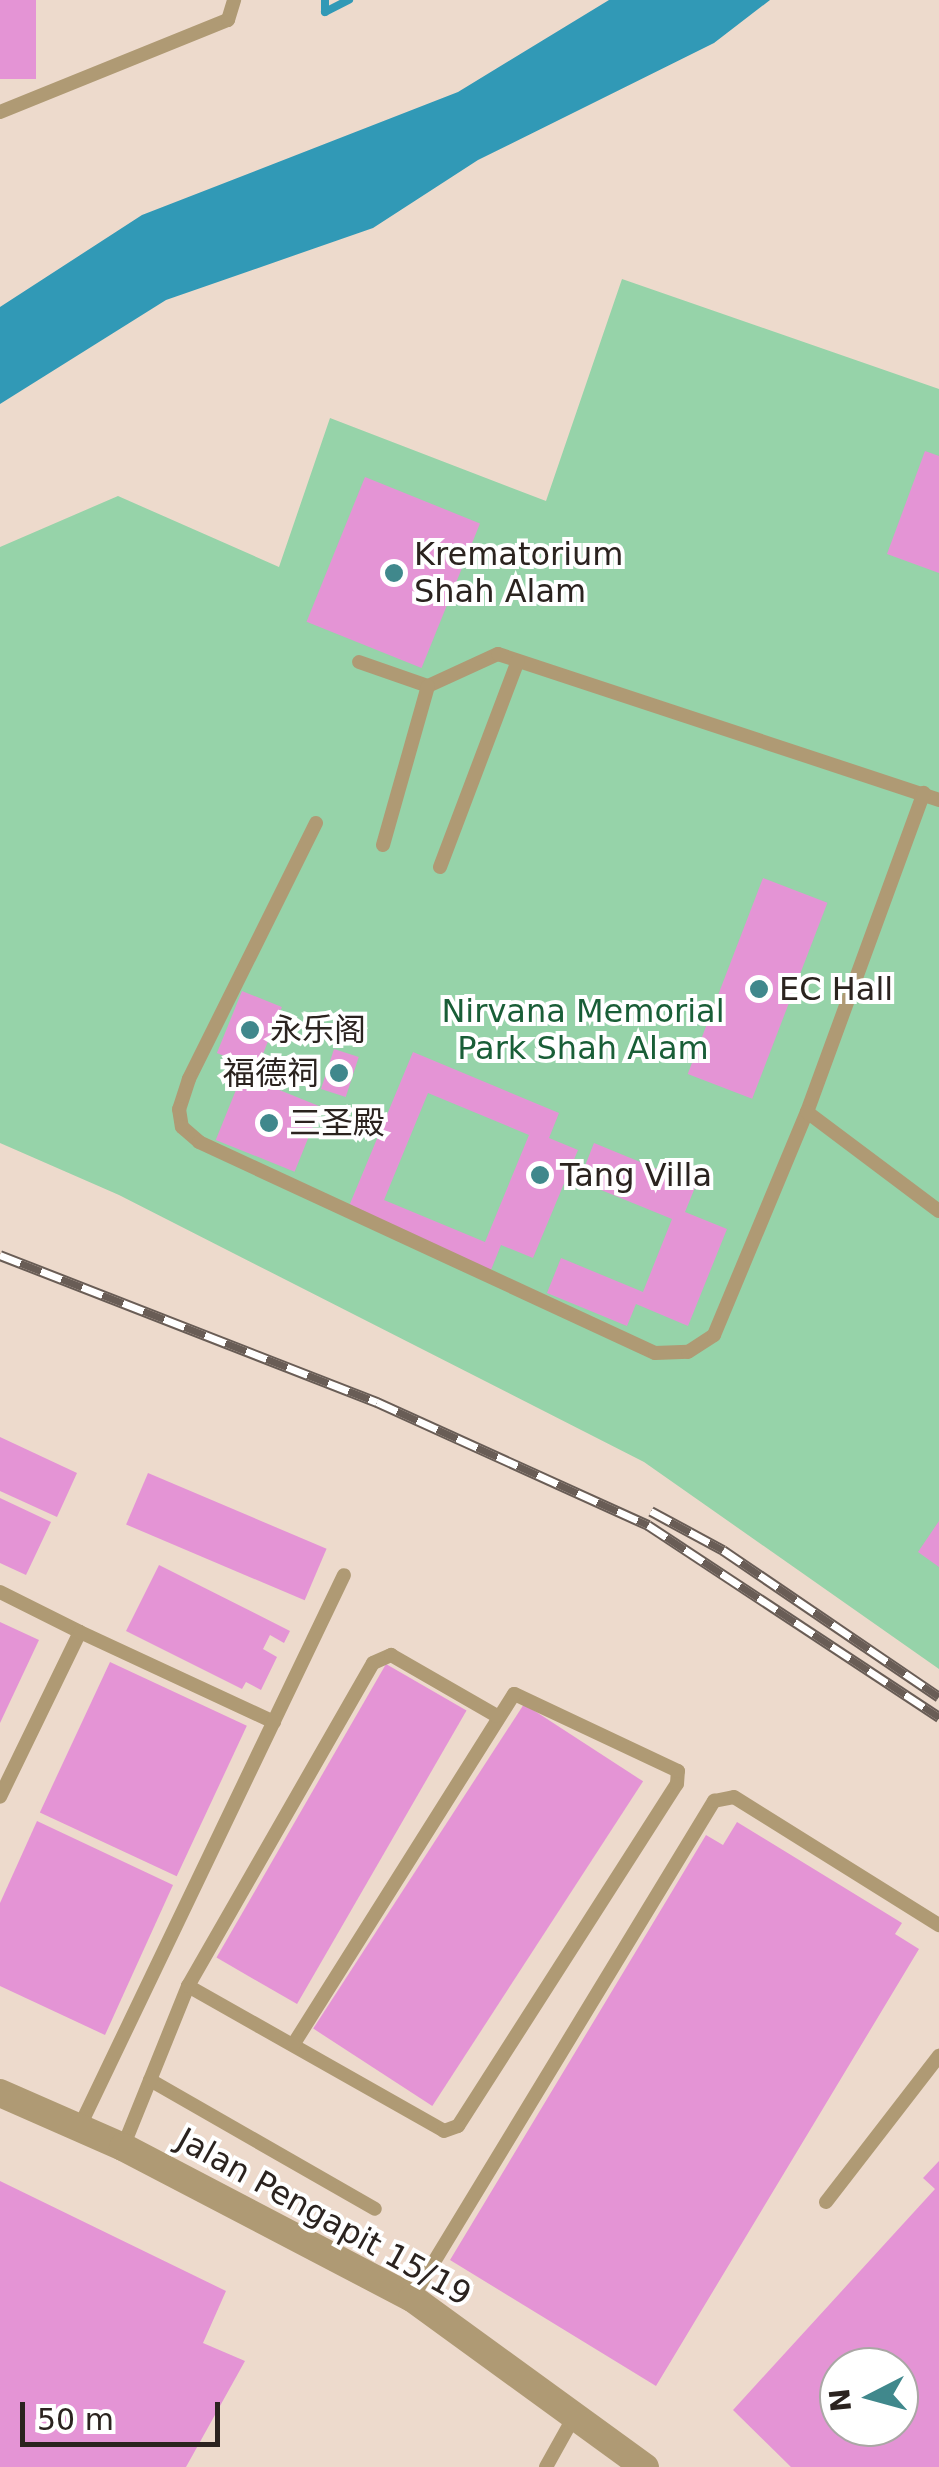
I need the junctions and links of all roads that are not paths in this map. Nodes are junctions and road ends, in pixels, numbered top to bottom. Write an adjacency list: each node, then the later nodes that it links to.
1 (234, 0): 2 (lane)
2 (0, 112)
3 (518, 661): 5 (lane); 6 (lane); 10 (lane)
4 (359, 662): 5 (lane)
5 (428, 686): 9 (lane)
6 (924, 793): 7 (lane); 11 (lane)
7 (939, 800)
8 (316, 823): 11 (lane)
9 (383, 845)
10 (440, 867)
11 (806, 1112): 12 (lane)
12 (939, 1211)
13 (344, 1575): 17 (lane)
14 (0, 1592): 15 (lane)
15 (80, 1632): 17 (lane); 18 (lane)
16 (497, 1716): 20 (lane); 21 (lane); 21 (lane)
17 (274, 1722): 25 (lane)
18 (0, 1797)
19 (939, 1926): 29 (lane)
20 (188, 1986): 21 (lane); 23 (lane)
21 (294, 2042)
22 (939, 2056): 27 (lane)
23 (150, 2080): 26 (lane); 28 (lane)
24 (0, 2093): 25 (street, Jalan Pengapit 15/19)
25 (79, 2128): 26 (street, Jalan Pengapit 15/19)
26 (123, 2147): 29 (street, Jalan Pengapit 15/19)
27 (826, 2202)
28 (376, 2209)
29 (412, 2298): 30 (street, Jalan Pengapit 15/19)
30 (576, 2413): 31 (lane); 32 (street, Jalan Pengapit 15/19)
31 (546, 2467)
32 (644, 2467)

